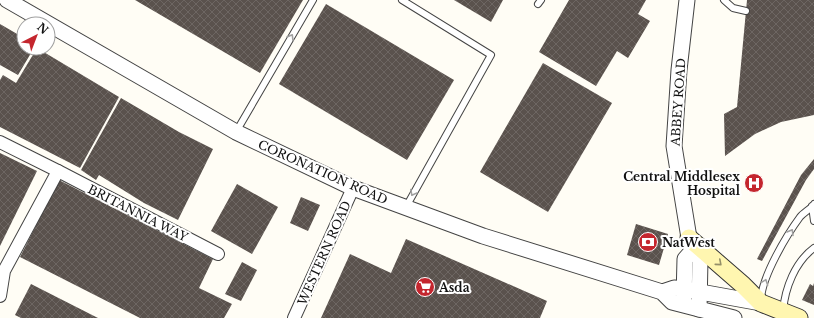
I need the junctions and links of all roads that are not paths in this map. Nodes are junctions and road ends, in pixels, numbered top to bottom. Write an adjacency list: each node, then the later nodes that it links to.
1 (7, 0): 7 (street, CORONATION ROAD)
2 (313, 0): 7 (lane, one-way to 2)
3 (402, 0): 12 (lane, one-way to 12)
4 (687, 0): 14 (street, ABBEY ROAD)
5 (724, 0): 6 (lane)
6 (746, 11)
7 (236, 132): 10 (street, CORONATION ROAD)
8 (0, 142): 9 (street, BRITANNIA WAY)
9 (58, 171): 16 (street, BRITANNIA WAY); 20 (street)
10 (353, 188): 12 (street, CORONATION ROAD); 25 (street, WESTERN ROAD)
11 (813, 205): 13 (lane); 23 (lane, one-way to 11)
12 (405, 209): 18 (street, CORONATION ROAD)
13 (814, 221)
14 (690, 245): 17 (street); 19 (street, ABBEY ROAD); 23 (main road, one-way to 23)
15 (814, 248): 24 (lane)
16 (218, 254)
17 (684, 289): 18 (street, CORONATION ROAD); 19 (street, CORONATION ROAD); 21 (street)
18 (662, 292): 21 (street, CORONATION ROAD)
19 (700, 292): 22 (street, ABBEY ROAD); 23 (street, CORONATION ROAD)
20 (0, 296)
21 (683, 306): 22 (street, CORONATION ROAD)
22 (699, 309): 26 (street, CORONATION ROAD)
23 (761, 311): 24 (main road)
24 (782, 315): 27 (main road)
25 (294, 318)
26 (734, 318)
27 (799, 318)

